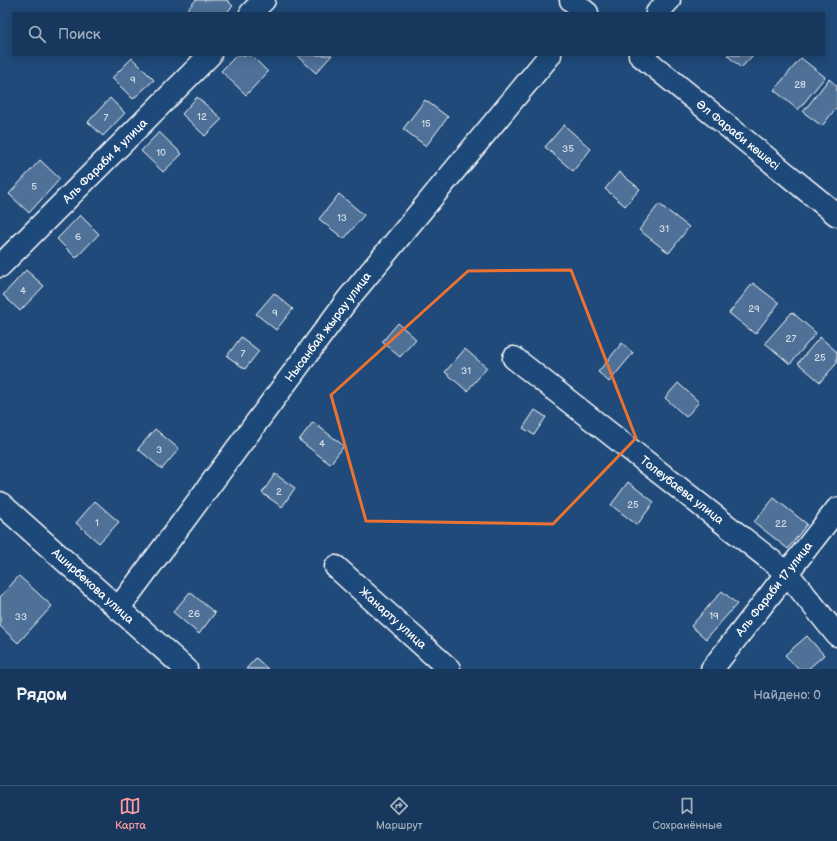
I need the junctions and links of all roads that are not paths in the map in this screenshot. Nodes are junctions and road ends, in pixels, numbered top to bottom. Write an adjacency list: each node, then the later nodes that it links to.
1 (264, 0): 3 (street)
2 (669, 0): 4 (street)
3 (252, 12)
4 (658, 12)
5 (209, 56): 9 (street, Аль Фараби 4 улица)
6 (549, 56): 15 (street, Нысанбай жырау улица)
7 (641, 56): 8 (street, Әл Фараби көшесі)
8 (837, 215)
9 (0, 266)
10 (514, 358): 14 (street, Толеубаева улица)
11 (0, 503): 15 (street, Аширбекова улица)
12 (837, 509): 14 (street, Аль Фараби 17 улица)
13 (336, 567): 18 (street, Жанарту улица)
14 (787, 573): 16 (street, Толеубаева улица); 19 (street, Аль Фараби 17 улица)
15 (118, 609): 17 (street, Аширбекова улица)
16 (837, 635)
17 (186, 669)
18 (449, 669)
19 (712, 669)

